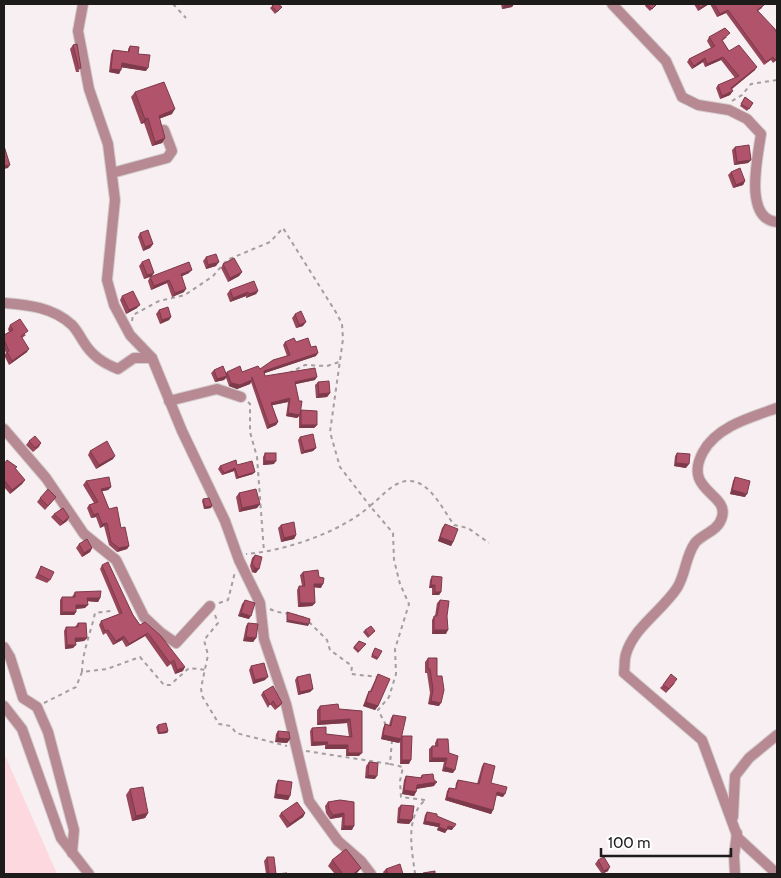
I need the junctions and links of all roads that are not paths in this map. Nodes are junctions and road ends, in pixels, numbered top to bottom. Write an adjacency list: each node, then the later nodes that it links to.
1 (83, 4): 4 (street)
2 (612, 4): 5 (street)
3 (164, 130): 4 (street)
4 (112, 173): 7 (street)
5 (777, 222)
6 (4, 303): 7 (street)
7 (152, 358): 9 (street)
8 (242, 397): 9 (street)
9 (168, 401): 19 (street)
10 (777, 408): 16 (street)
11 (4, 429): 12 (street)
12 (210, 606)
13 (4, 647): 17 (street)
14 (4, 706): 17 (street)
15 (777, 735): 16 (street)
16 (738, 838): 20 (street); 21 (street)
17 (72, 853): 18 (street)
18 (89, 874)
19 (371, 874)
20 (735, 874)
21 (777, 874)

